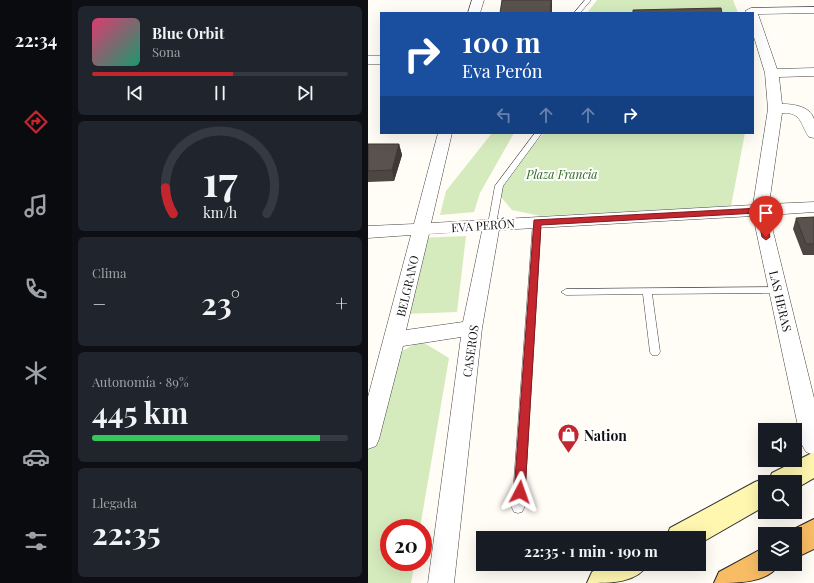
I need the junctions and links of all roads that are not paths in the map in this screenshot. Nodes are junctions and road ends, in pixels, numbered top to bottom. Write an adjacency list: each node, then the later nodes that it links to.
1 (478, 0): 5 (street)
2 (588, 0): 6 (lane)
3 (746, 0): 7 (street, LAS HERAS)
4 (814, 10): 8 (street)
5 (474, 12)
6 (578, 12)
7 (752, 12)
8 (754, 13)
9 (754, 19): 13 (street, LAS HERAS)
10 (368, 60): 11 (street)
11 (380, 60)
12 (814, 72): 13 (street)
13 (772, 74): 14 (street, LAS HERAS)
14 (775, 109): 17 (street); 19 (street, LAS HERAS)
15 (444, 134): 22 (street, BELGRANO)
16 (538, 134): 21 (lane, CASEROS)
17 (814, 134)
18 (814, 207): 19 (street, EVA PERÓN)
19 (760, 211): 20 (street, EVA PERÓN); 24 (street, LAS HERAS)
20 (537, 222): 21 (street, EVA PERÓN); 35 (lane)
21 (492, 224): 22 (street, EVA PERÓN); 27 (street, CASEROS)
22 (420, 229): 23 (street, EVA PERÓN); 28 (street, BELGRANO)
23 (368, 232)
24 (778, 290): 26 (lane); 31 (street, LAS HERAS)
25 (566, 292): 26 (lane)
26 (647, 292): 29 (lane)
27 (472, 328): 28 (street); 41 (street, CASEROS)
28 (394, 340): 30 (street, BELGRANO)
29 (655, 352)
30 (368, 439)
31 (814, 445)
32 (814, 464): 33 (main road)
33 (794, 475)
34 (758, 496): 36 (main road)
35 (518, 508)
36 (693, 531)
37 (814, 533): 38 (highway)
38 (802, 540)
39 (758, 566): 43 (highway)
40 (622, 571): 42 (main road)
41 (441, 583)
42 (603, 583)
43 (730, 583)

